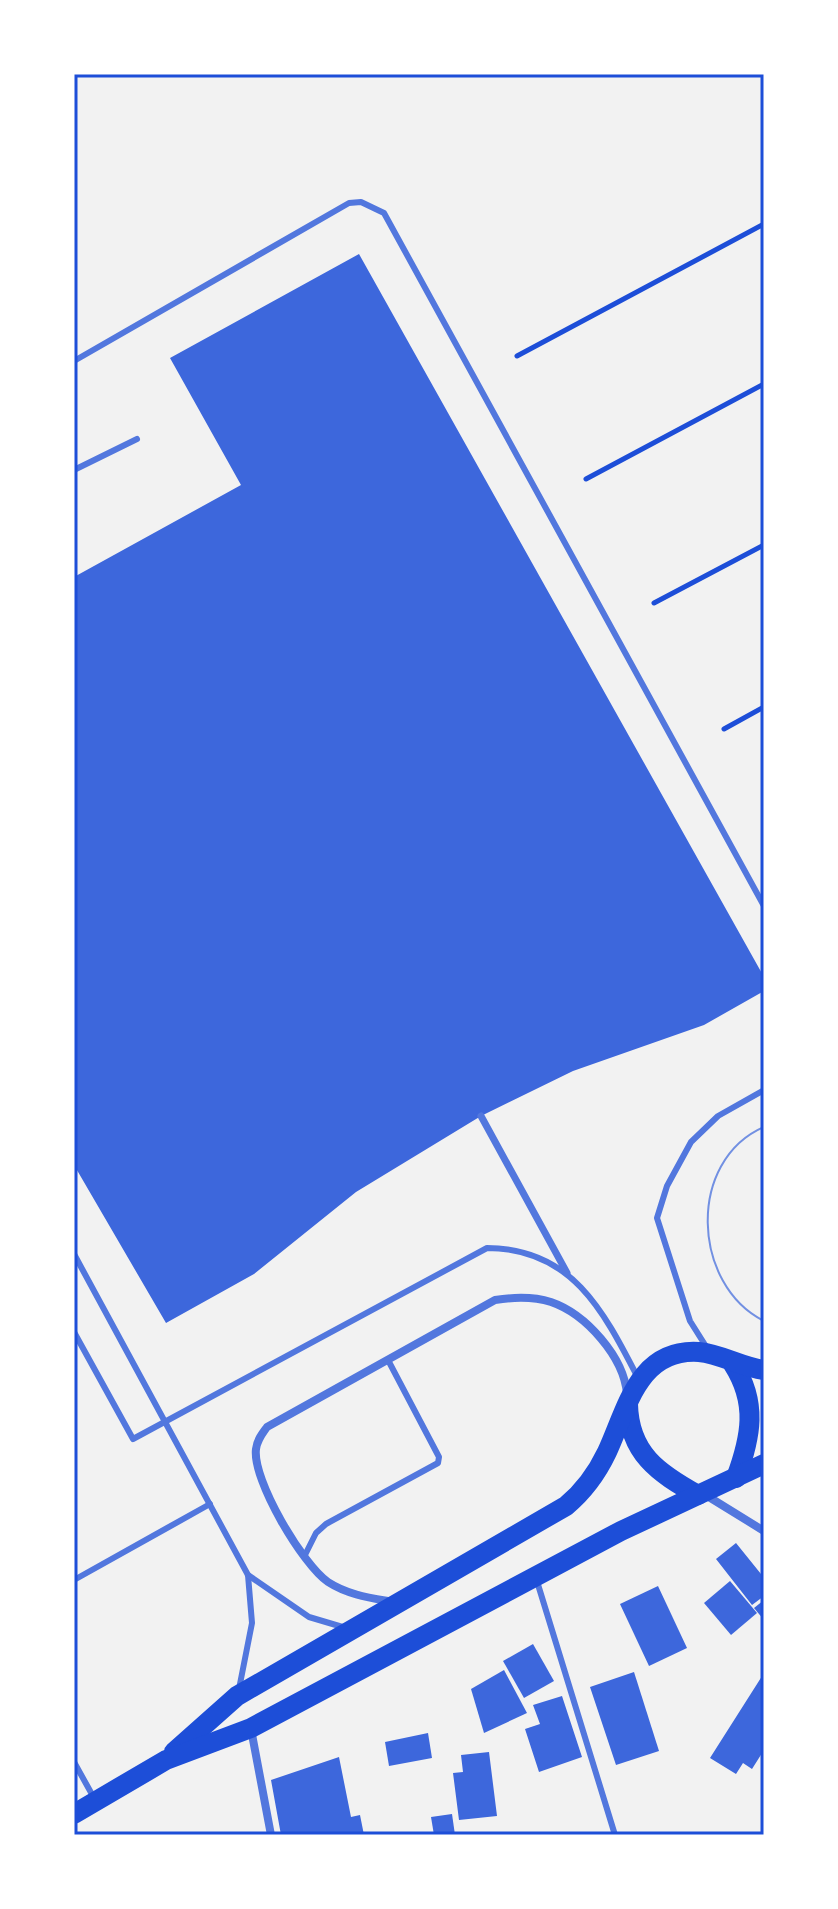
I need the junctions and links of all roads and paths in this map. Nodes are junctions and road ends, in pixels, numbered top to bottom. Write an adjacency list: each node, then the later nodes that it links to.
1 (764, 224): 2 (path)
2 (517, 356)
3 (74, 361): 12 (lane)
4 (764, 384): 7 (path)
5 (137, 439): 6 (lane)
6 (74, 470)
7 (586, 479)
8 (764, 545): 9 (path)
9 (654, 603)
10 (764, 707): 11 (path)
11 (724, 729)
12 (764, 906)
13 (764, 1090): 19 (lane)
14 (481, 1116): 16 (street)
15 (74, 1254): 23 (lane)
16 (567, 1273): 21 (lane); 23 (lane)
17 (74, 1332): 23 (lane)
18 (388, 1360): 22 (street); 29 (street); 29 (lane)
19 (724, 1360): 20 (main road); 21 (main road); 25 (main road)
20 (764, 1370)
21 (638, 1379): 22 (main road)
22 (628, 1398): 26 (main road); 33 (main road)
23 (164, 1422): 27 (lane)
24 (764, 1464): 25 (main road)
25 (736, 1478): 26 (main road)
26 (700, 1494): 28 (street); 31 (main road)
27 (210, 1504): 30 (lane); 32 (lane)
28 (764, 1531)
29 (304, 1557): 33 (street)
30 (248, 1575): 34 (lane); 35 (lane)
31 (535, 1576): 36 (main road); 42 (lane)
32 (74, 1580)
33 (402, 1603): 34 (main road)
34 (354, 1629): 35 (main road)
35 (237, 1696): 37 (main road)
36 (251, 1728): 37 (main road); 41 (street)
37 (166, 1760): 39 (main road)
38 (74, 1762): 39 (lane)
39 (96, 1801): 40 (main road)
40 (74, 1814)
41 (271, 1835)
42 (615, 1835)

